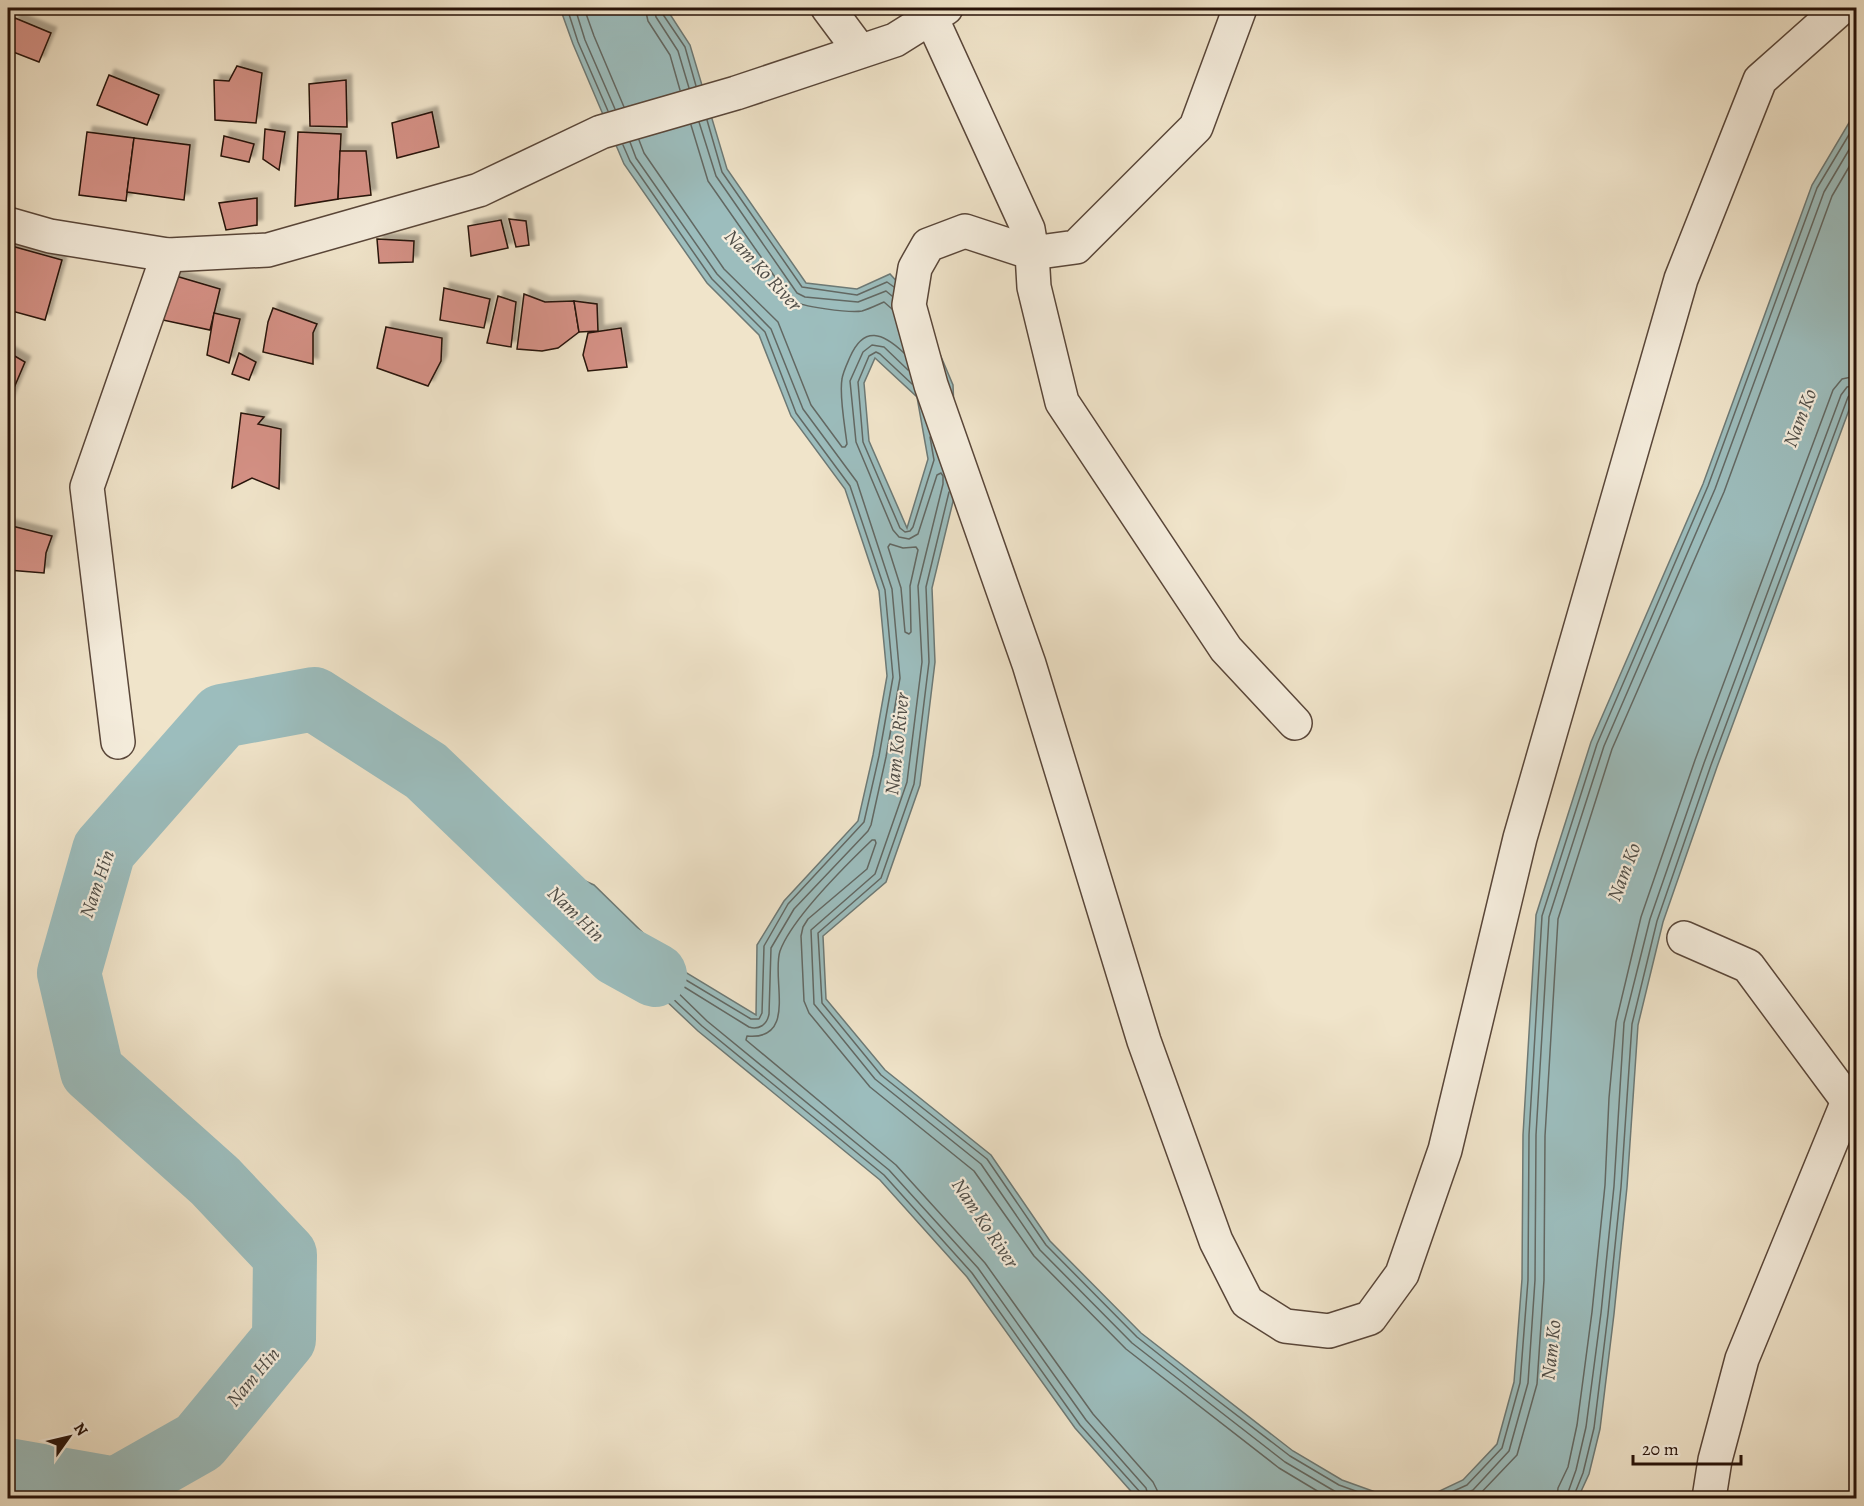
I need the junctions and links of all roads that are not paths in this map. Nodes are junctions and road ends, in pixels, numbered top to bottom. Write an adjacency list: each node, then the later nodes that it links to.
1 (828, 8): 5 (street)
2 (1240, 8): 7 (street)
3 (1841, 8): 7 (street)
4 (938, 12): 5 (street); 7 (street)
5 (860, 51): 8 (street)
6 (8, 224): 8 (street)
7 (1032, 253): 9 (street)
8 (168, 255): 10 (street)
9 (1295, 723)
10 (118, 742)
11 (1684, 938): 12 (street)
12 (1852, 1104): 13 (street)
13 (1709, 1498)

